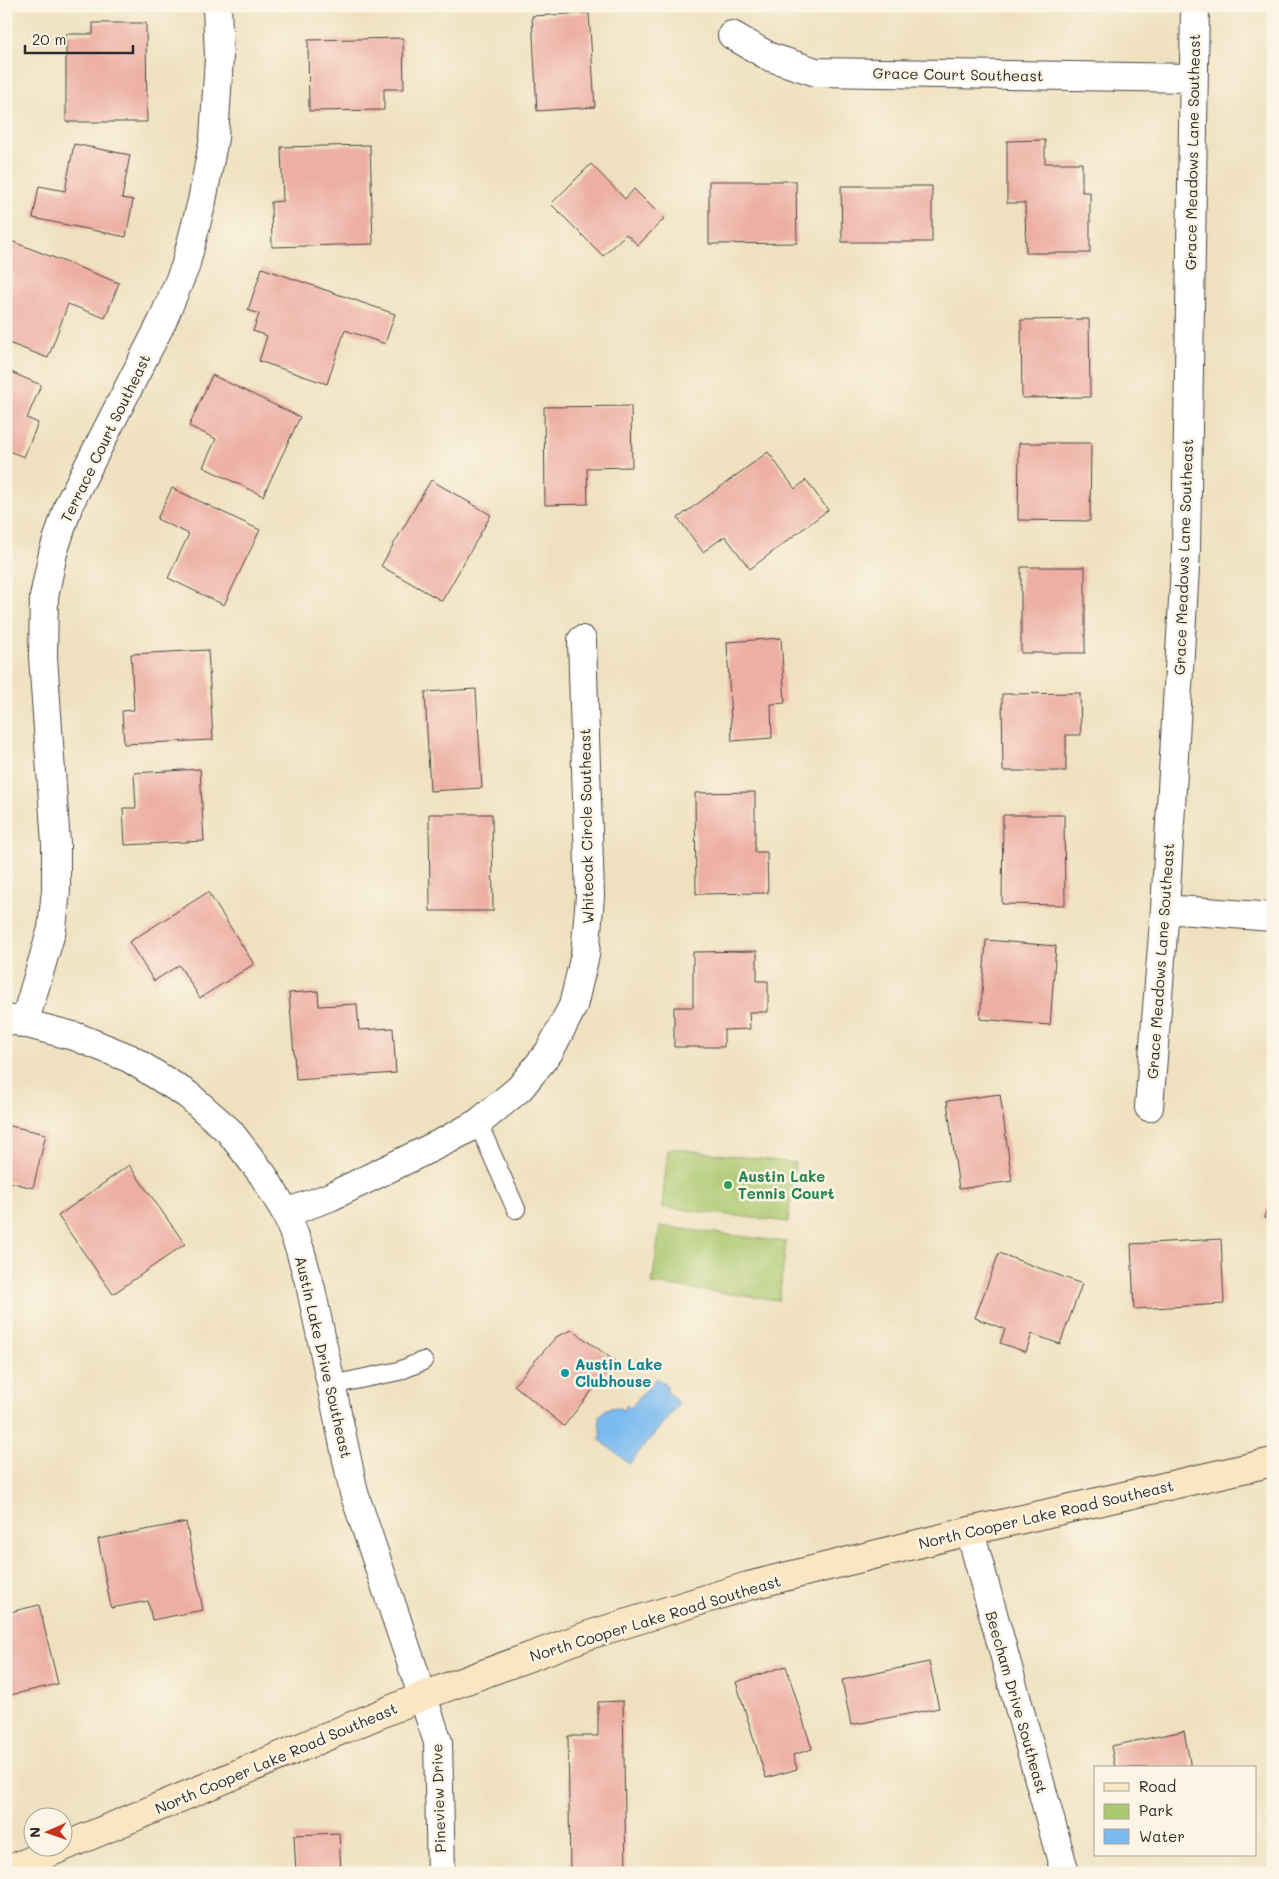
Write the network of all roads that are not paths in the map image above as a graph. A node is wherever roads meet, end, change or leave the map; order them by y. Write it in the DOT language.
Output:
graph roads {
  1 [pos="218,6"];
  2 [pos="1195,6"];
  3 [pos="732,35"];
  4 [pos="1193,78"];
  5 [pos="582,640"];
  6 [pos="1165,909"];
  7 [pos="1273,917"];
  8 [pos="15,1021"];
  9 [pos="1149,1107"];
  10 [pos="478,1123"];
  11 [pos="516,1209"];
  12 [pos="286,1213"];
  13 [pos="423,1361"];
  14 [pos="331,1385"];
  15 [pos="1273,1462"];
  16 [pos="970,1531"];
  17 [pos="423,1696"];
  18 [pos="6,1871"];
  19 [pos="441,1873"];
  20 [pos="1065,1873"];
  1 -- 8 [label="street, Terrace Court Southeast"];
  2 -- 4 [label="street, Grace Meadows Lane Southeast"];
  3 -- 4 [label="street, Grace Court Southeast"];
  4 -- 6 [label="street, Grace Meadows Lane Southeast"];
  5 -- 10 [label="street, Whiteoak Circle Southeast"];
  6 -- 7 [label="street"];
  6 -- 9 [label="street, Grace Meadows Lane Southeast"];
  8 -- 12 [label="street, Austin Lake Drive Southeast"];
  10 -- 11 [label="lane"];
  10 -- 12 [label="street, Whiteoak Circle Southeast"];
  12 -- 14 [label="street, Austin Lake Drive Southeast"];
  13 -- 14 [label="lane"];
  14 -- 17 [label="street, Austin Lake Drive Southeast"];
  15 -- 16 [label="street, North Cooper Lake Road Southeast"];
  16 -- 17 [label="street, North Cooper Lake Road Southeast"];
  16 -- 20 [label="street, Beecham Drive Southeast"];
  17 -- 18 [label="street, North Cooper Lake Road Southeast"];
  17 -- 19 [label="street, Pineview Drive"];
}
